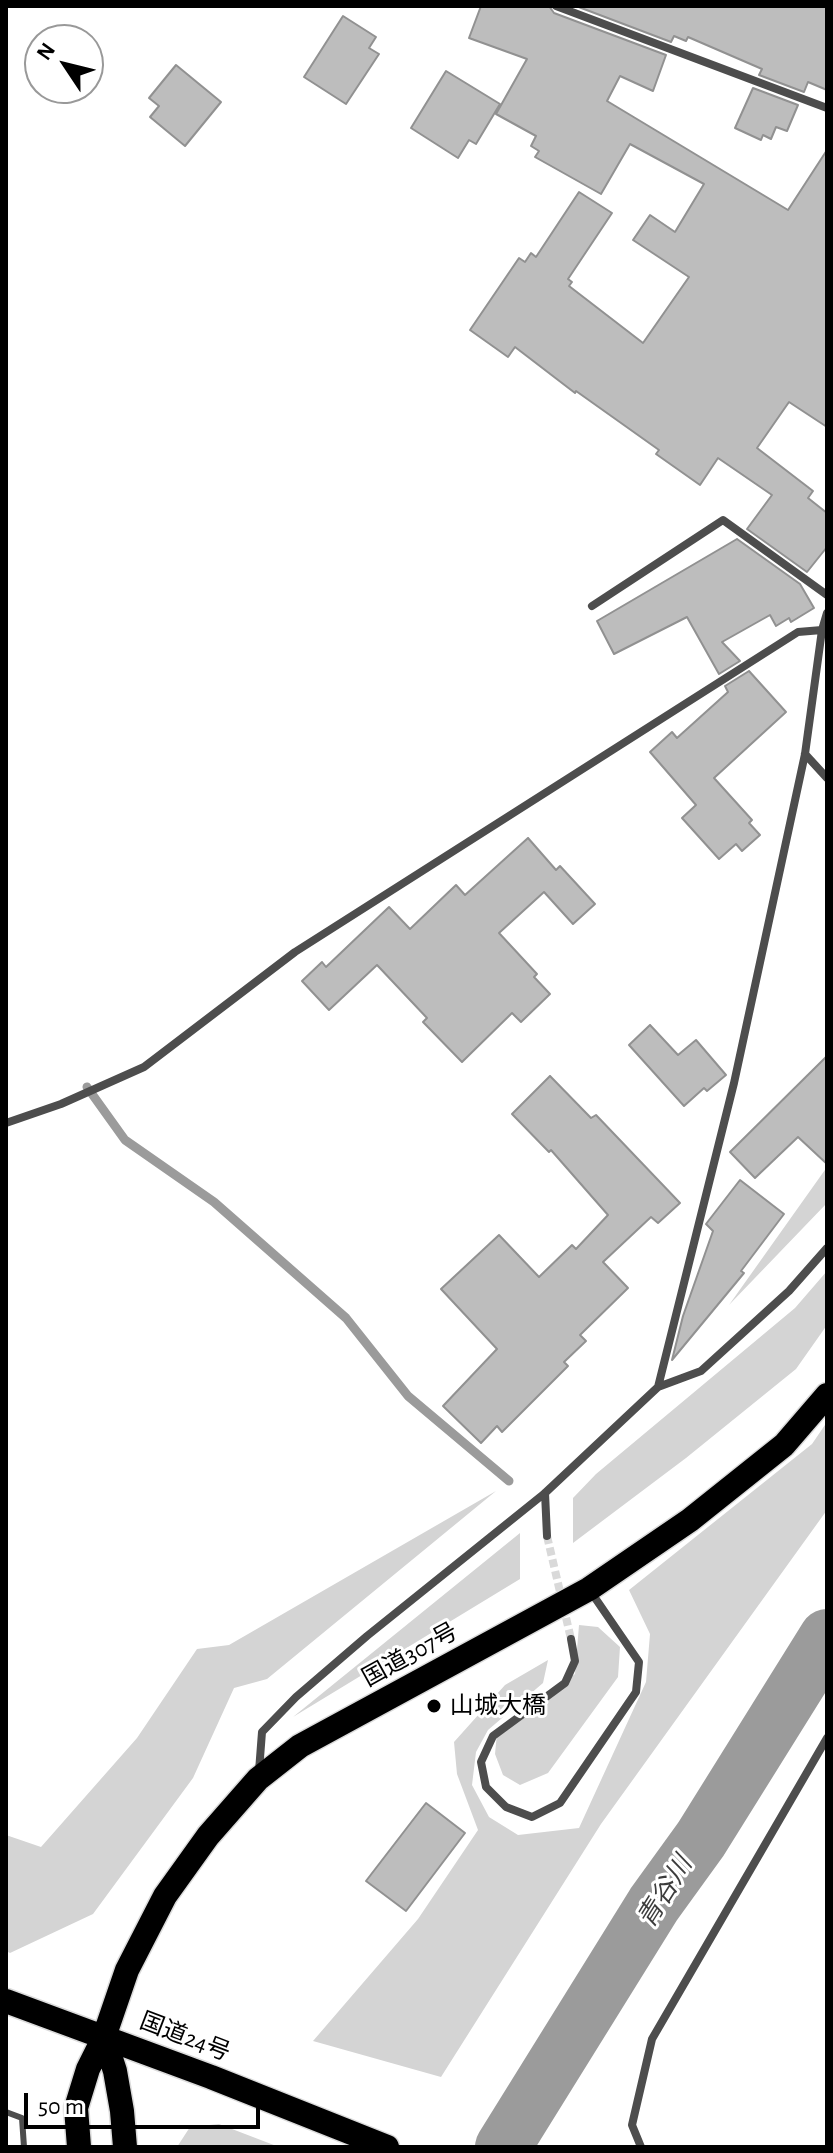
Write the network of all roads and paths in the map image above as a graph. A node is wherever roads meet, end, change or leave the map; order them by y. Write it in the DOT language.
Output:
graph roads {
  1 [pos="556,6"];
  2 [pos="827,108"];
  3 [pos="827,595"];
  4 [pos="592,606"];
  5 [pos="827,613"];
  6 [pos="822,630"];
  7 [pos="805,754"];
  8 [pos="827,778"];
  9 [pos="6,1123"];
  10 [pos="827,1248"];
  11 [pos="658,1387"];
  12 [pos="827,1395"];
  13 [pos="545,1493"];
  14 [pos="547,1536"];
  15 [pos="589,1589"];
  16 [pos="571,1639"];
  17 [pos="827,1738"];
  18 [pos="258,1779"];
  19 [pos="6,2001"];
  20 [pos="104,2037"];
  21 [pos="6,2112"];
  22 [pos="24,2147"];
  23 [pos="79,2147"];
  24 [pos="125,2147"];
  25 [pos="387,2147"];
  26 [pos="641,2147"];
  1 -- 2 [label="street"];
  3 -- 4 [label="street"];
  5 -- 6 [label="street"];
  6 -- 7 [label="street"];
  6 -- 9 [label="street"];
  7 -- 8 [label="street"];
  7 -- 11 [label="street"];
  10 -- 11 [label="street"];
  11 -- 13 [label="street"];
  12 -- 15 [label="highway, 国道307号"];
  13 -- 14 [label="street"];
  13 -- 18 [label="street"];
  15 -- 16 [label="street"];
  15 -- 18 [label="highway, 国道307号"];
  17 -- 26 [label="street"];
  18 -- 20 [label="highway, 国道307号"];
  19 -- 20 [label="highway, 国道24号"];
  20 -- 23 [label="highway, 国道307号"];
  20 -- 24 [label="highway"];
  20 -- 25 [label="highway, 国道24号"];
  21 -- 22 [label="lane"];
}
